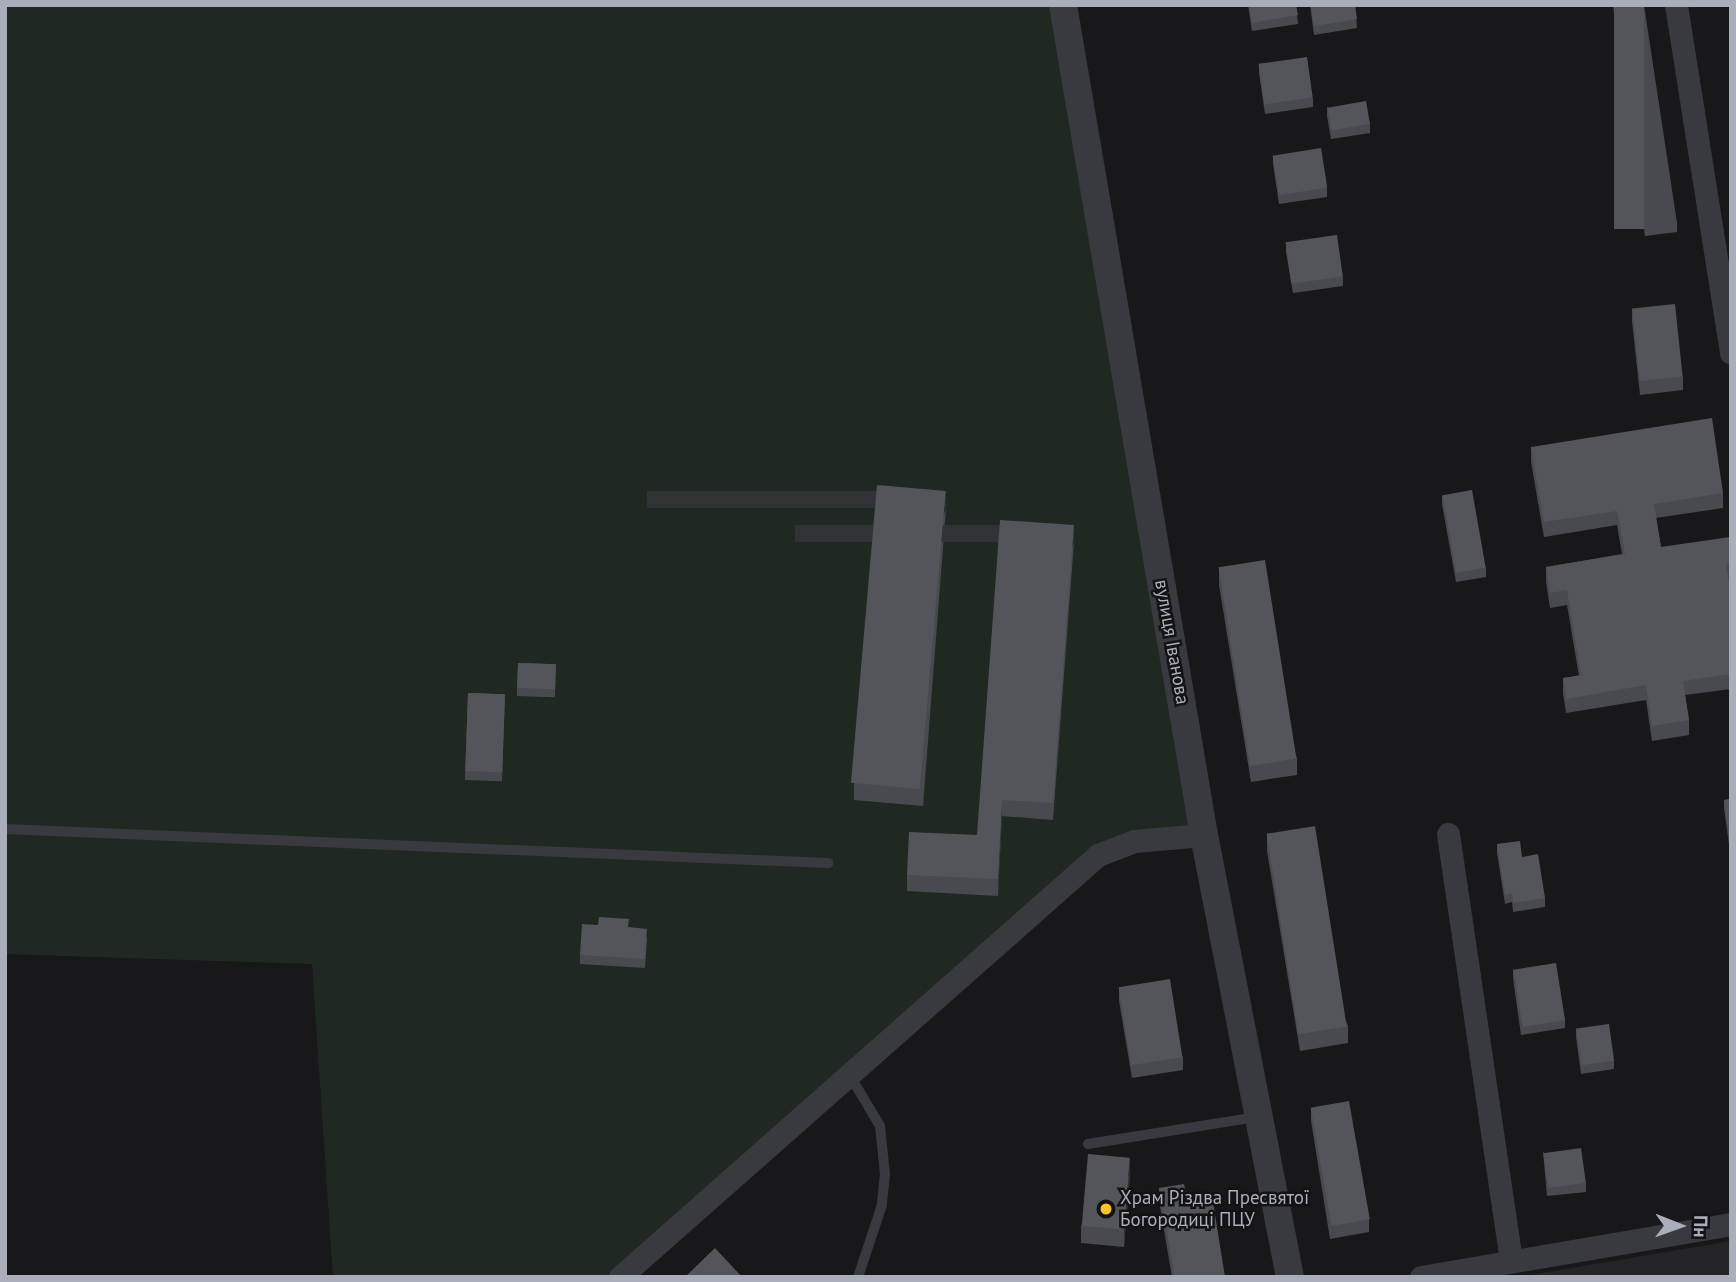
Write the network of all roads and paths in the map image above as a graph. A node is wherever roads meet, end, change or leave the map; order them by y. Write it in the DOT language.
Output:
graph roads {
  1 [pos="1063,5"];
  2 [pos="1676,5"];
  3 [pos="1731,353"];
  4 [pos="5,829"];
  5 [pos="1448,834"];
  6 [pos="1204,835"];
  7 [pos="828,863"];
  8 [pos="849,1074"];
  9 [pos="1259,1116"];
  10 [pos="1088,1144"];
  11 [pos="1731,1224"];
  12 [pos="1511,1261"];
  13 [pos="620,1277"];
  14 [pos="858,1277"];
  15 [pos="1290,1277"];
  16 [pos="1421,1277"];
  1 -- 6 [label="street, вулиця Іванова"];
  2 -- 3 [label="street"];
  4 -- 7 [label="lane"];
  5 -- 12 [label="street"];
  6 -- 8 [label="street"];
  6 -- 9 [label="street, вулиця Іванова"];
  8 -- 13 [label="street"];
  8 -- 14 [label="lane"];
  9 -- 10 [label="lane"];
  9 -- 15 [label="street, вулиця Іванова"];
  11 -- 12 [label="street"];
  12 -- 16 [label="street"];
}
